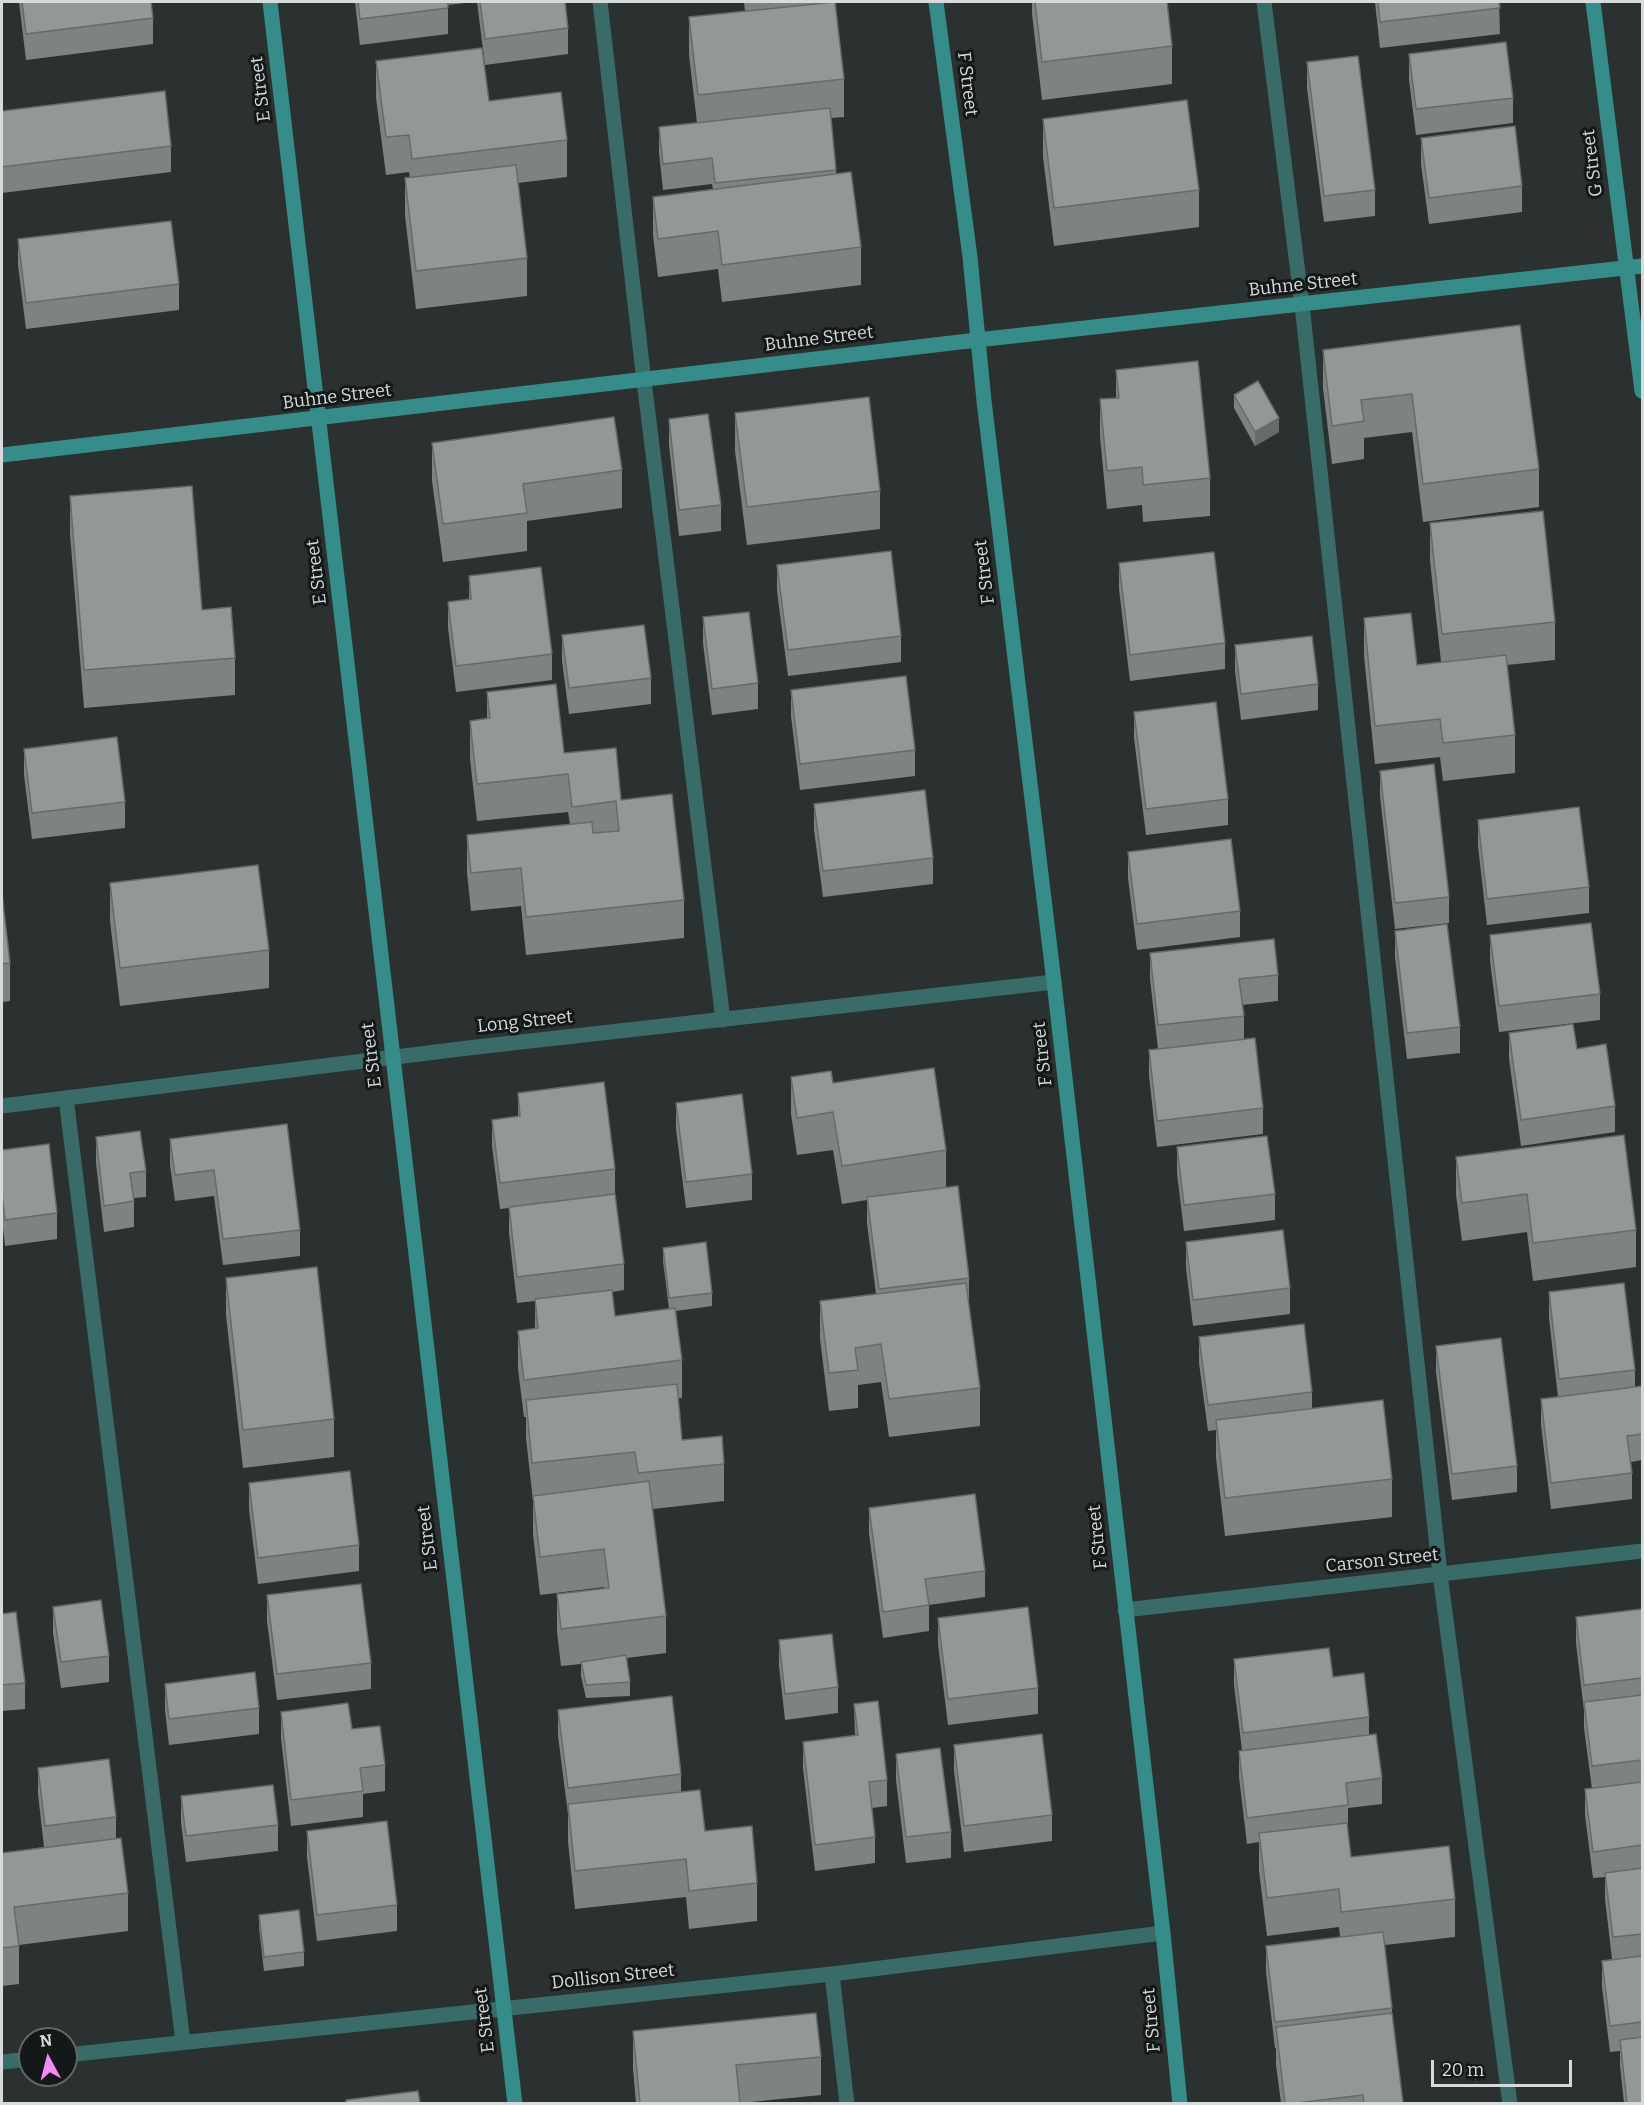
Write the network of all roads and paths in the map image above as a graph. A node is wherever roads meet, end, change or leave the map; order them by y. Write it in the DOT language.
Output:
graph roads {
  1 [pos="270,2"];
  2 [pos="600,2"];
  3 [pos="936,2"];
  4 [pos="1264,2"];
  5 [pos="1593,2"];
  6 [pos="1635,267"];
  7 [pos="1302,304"];
  8 [pos="977,340"];
  9 [pos="644,381"];
  10 [pos="1642,391"];
  11 [pos="319,418"];
  12 [pos="2,455"];
  13 [pos="1054,982"];
  14 [pos="723,1020"];
  15 [pos="392,1058"];
  16 [pos="66,1098"];
  17 [pos="2,1106"];
  18 [pos="1642,1551"];
  19 [pos="1440,1574"];
  20 [pos="1125,1610"];
  21 [pos="1163,1933"];
  22 [pos="832,1974"];
  23 [pos="503,2008"];
  24 [pos="183,2042"];
  25 [pos="78,2054"];
  26 [pos="18,2060"];
  27 [pos="2,2062"];
  28 [pos="515,2103"];
  29 [pos="847,2103"];
  30 [pos="1180,2103"];
  31 [pos="1510,2103"];
  1 -- 11 [label="street, E Street"];
  2 -- 9 [label="street"];
  3 -- 8 [label="street, F Street"];
  4 -- 7 [label="street"];
  5 -- 6 [label="street, G Street"];
  6 -- 7 [label="street, Buhne Street"];
  6 -- 10 [label="street, G Street"];
  7 -- 8 [label="street, Buhne Street"];
  7 -- 19 [label="street"];
  8 -- 9 [label="street, Buhne Street"];
  8 -- 13 [label="street, F Street"];
  9 -- 11 [label="street, Buhne Street"];
  9 -- 14 [label="street"];
  11 -- 12 [label="street, Buhne Street"];
  11 -- 15 [label="street, E Street"];
  13 -- 14 [label="street, Long Street"];
  13 -- 20 [label="street, F Street"];
  14 -- 15 [label="street, Long Street"];
  15 -- 16 [label="street, Long Street"];
  15 -- 23 [label="street, E Street"];
  16 -- 17 [label="street, Long Street"];
  16 -- 24 [label="street"];
  18 -- 19 [label="street, Carson Street"];
  19 -- 20 [label="street, Carson Street"];
  19 -- 31 [label="street"];
  20 -- 21 [label="street, F Street"];
  21 -- 22 [label="street, Dollison Street"];
  21 -- 30 [label="street, F Street"];
  22 -- 23 [label="street, Dollison Street"];
  22 -- 29 [label="street"];
  23 -- 24 [label="street, Dollison Street"];
  23 -- 28 [label="street, E Street"];
  24 -- 25 [label="street, Dollison Street"];
  26 -- 27 [label="street"];
}
